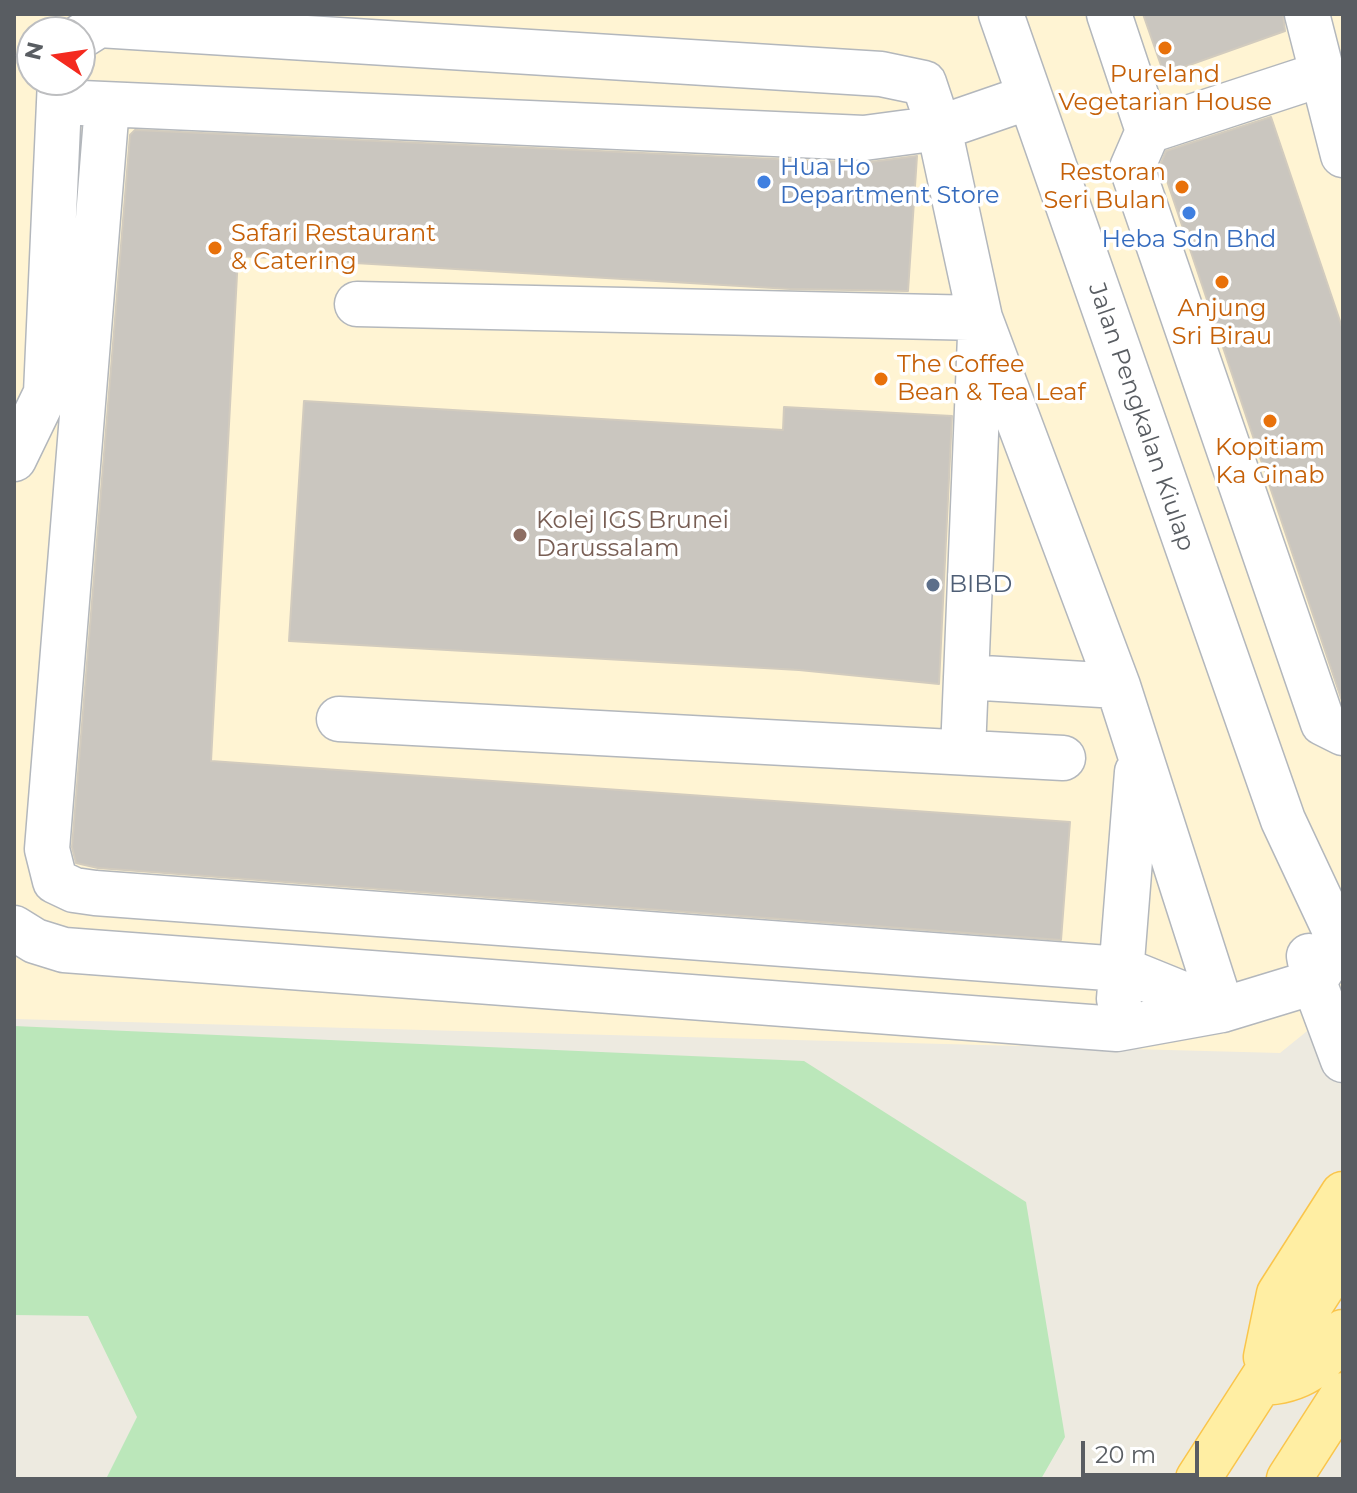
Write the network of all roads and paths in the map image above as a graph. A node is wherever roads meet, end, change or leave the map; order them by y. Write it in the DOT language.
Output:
graph roads {
  1 [pos="1001,14"];
  2 [pos="1109,14"];
  3 [pos="1307,14"];
  4 [pos="96,27"];
  5 [pos="1322,74"];
  6 [pos="60,96"];
  7 [pos="76,96"];
  8 [pos="1029,97"];
  9 [pos="107,106"];
  10 [pos="939,128"];
  11 [pos="1148,131"];
  12 [pos="1343,155"];
  13 [pos="357,304"];
  14 [pos="980,318"];
  15 [pos="14,459"];
  16 [pos="966,677"];
  17 [pos="1118,686"];
  18 [pos="339,719"];
  19 [pos="1343,733"];
  20 [pos="963,751"];
  21 [pos="1139,754"];
  22 [pos="1063,758"];
  23 [pos="1283,820"];
  24 [pos="14,928"];
  25 [pos="1342,944"];
  26 [pos="1121,969"];
  27 [pos="1314,982"];
  28 [pos="1222,1010"];
  29 [pos="1117,1029"];
  30 [pos="1343,1060"];
  31 [pos="1343,1194"];
  32 [pos="1343,1254"];
  33 [pos="1343,1332"];
  34 [pos="1260,1383"];
  35 [pos="1343,1395"];
  36 [pos="1298,1468"];
  37 [pos="1198,1479"];
  1 -- 8 [label="street, Jalan Pengkalan Kiulap"];
  2 -- 11 [label="street"];
  3 -- 5 [label="street"];
  4 -- 10 [label="street"];
  5 -- 11 [label="street"];
  5 -- 12 [label="street"];
  6 -- 15 [label="street"];
  7 -- 9 [label="street"];
  8 -- 10 [label="street"];
  8 -- 23 [label="street, Jalan Pengkalan Kiulap"];
  9 -- 10 [label="street"];
  9 -- 26 [label="street"];
  10 -- 14 [label="street"];
  11 -- 19 [label="street"];
  13 -- 14 [label="street"];
  14 -- 16 [label="street"];
  14 -- 17 [label="street"];
  16 -- 17 [label="street"];
  16 -- 20 [label="street"];
  17 -- 21 [label="street"];
  18 -- 20 [label="street"];
  20 -- 22 [label="street"];
  21 -- 26 [label="street"];
  21 -- 28 [label="street"];
  23 -- 25 [label="street"];
  23 -- 27 [label="street"];
  24 -- 29 [label="street"];
  25 -- 27 [label="street"];
  26 -- 28 [label="street"];
  26 -- 29 [label="street"];
  27 -- 28 [label="street"];
  27 -- 30 [label="street"];
  28 -- 29 [label="street"];
  31 -- 34 [label="main road"];
  32 -- 34 [label="main road"];
  33 -- 34 [label="main road"];
  34 -- 37 [label="main road"];
  35 -- 36 [label="main road"];
}
